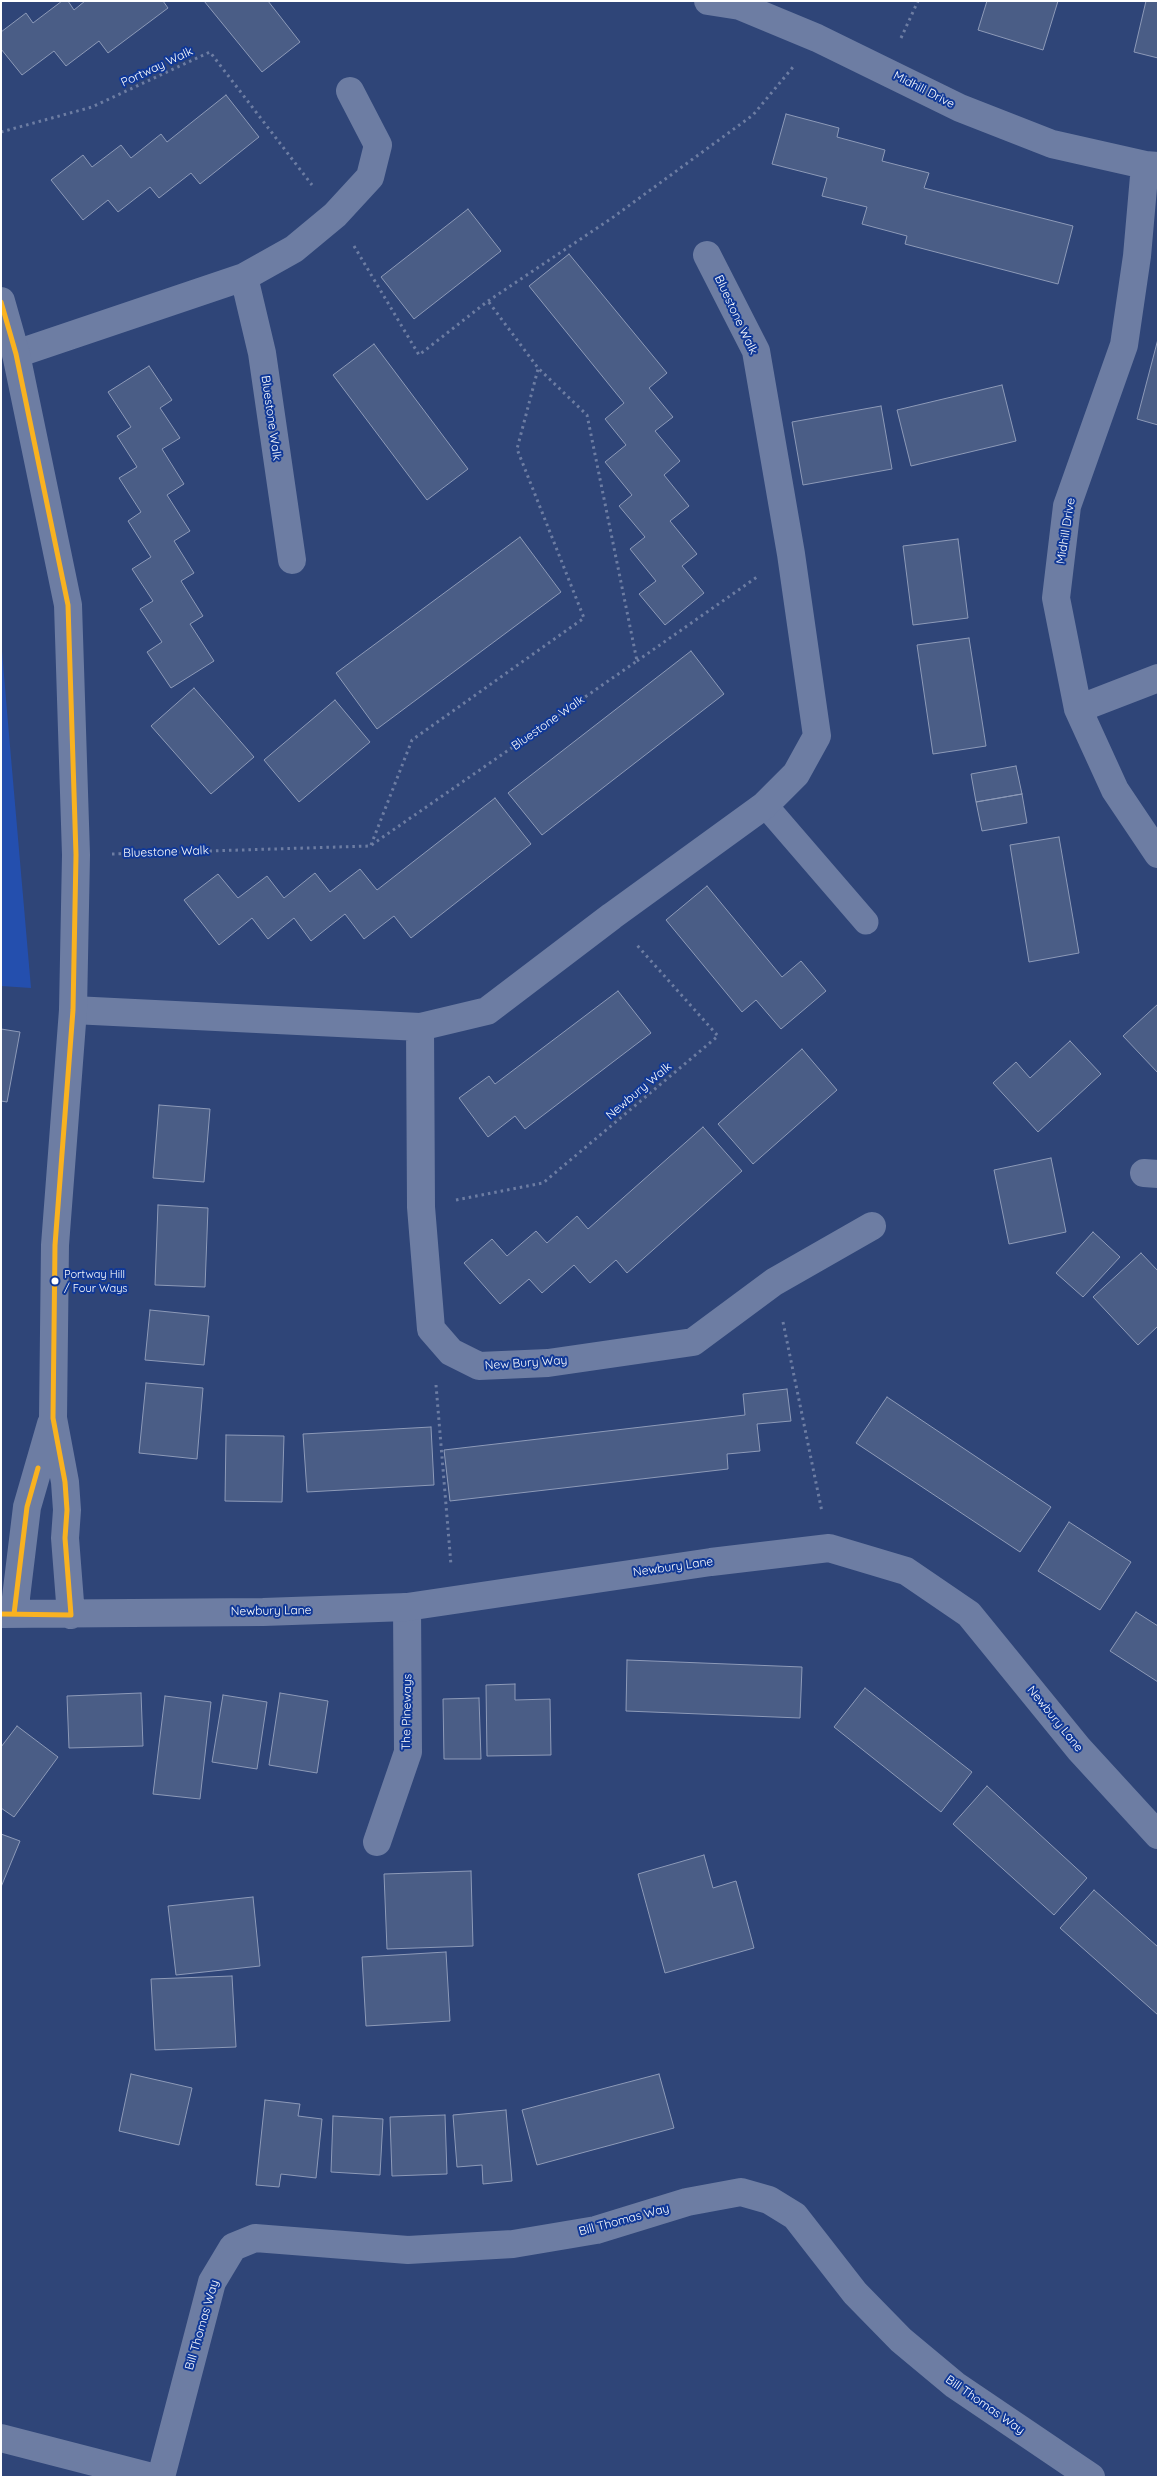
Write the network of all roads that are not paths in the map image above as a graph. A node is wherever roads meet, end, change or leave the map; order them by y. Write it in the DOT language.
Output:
graph roads {
  1 [pos="708,1"];
  2 [pos="350,91"];
  3 [pos="1152,165"];
  4 [pos="707,255"];
  5 [pos="244,278"];
  6 [pos="1,301"];
  7 [pos="16,354"];
  8 [pos="292,560"];
  9 [pos="1158,678"];
  10 [pos="1078,710"];
  11 [pos="765,805"];
  12 [pos="1158,854"];
  13 [pos="866,922"];
  14 [pos="73,1010"];
  15 [pos="420,1027"];
  16 [pos="872,1226"];
  17 [pos="53,1418"];
  18 [pos="407,1607"];
  19 [pos="7,1614"];
  20 [pos="71,1615"];
  21 [pos="1158,1835"];
  22 [pos="377,1842"];
  23 [pos="1,2438"];
  24 [pos="152,2477"];
  25 [pos="161,2477"];
  26 [pos="1091,2477"];
  1 -- 3 [label="street, Midhill Drive"];
  2 -- 5 [label="street"];
  3 -- 10 [label="street, Midhill Drive"];
  4 -- 11 [label="street, Bluestone Walk"];
  5 -- 7 [label="street"];
  5 -- 8 [label="street, Bluestone Walk"];
  6 -- 7 [label="street"];
  7 -- 14 [label="street"];
  9 -- 10 [label="street"];
  10 -- 12 [label="street, Midhill Drive"];
  11 -- 13 [label="lane"];
  11 -- 15 [label="street, Bluestone Walk"];
  14 -- 15 [label="street, Bluestone Walk"];
  14 -- 17 [label="street"];
  15 -- 16 [label="street, New Bury Way"];
  17 -- 19 [label="street"];
  17 -- 20 [label="street"];
  18 -- 20 [label="street, Newbury Lane"];
  18 -- 21 [label="street, Newbury Lane"];
  18 -- 22 [label="street, The Pineways"];
  19 -- 20 [label="street, Newbury Lane"];
  23 -- 24 [label="street"];
  25 -- 26 [label="street, Bill Thomas Way"];
}
